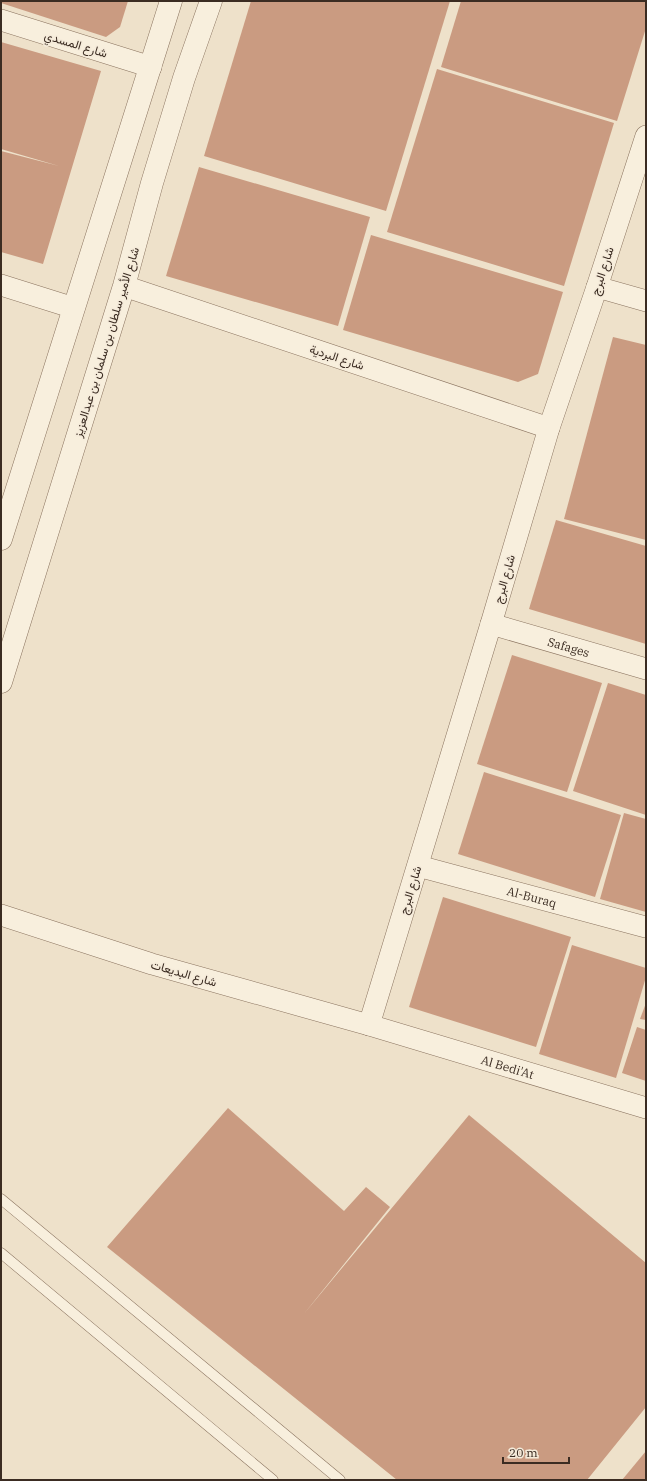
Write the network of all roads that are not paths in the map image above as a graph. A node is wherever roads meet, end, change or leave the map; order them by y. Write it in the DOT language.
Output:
graph roads {
  1 [pos="171,1"];
  2 [pos="211,1"];
  3 [pos="1,20"];
  4 [pos="152,67"];
  5 [pos="646,136"];
  6 [pos="1,285"];
  7 [pos="124,286"];
  8 [pos="597,287"];
  9 [pos="646,301"];
  10 [pos="74,308"];
  11 [pos="549,428"];
  12 [pos="1,539"];
  13 [pos="491,624"];
  14 [pos="646,669"];
  15 [pos="1,682"];
  16 [pos="418,866"];
  17 [pos="1,915"];
  18 [pos="646,927"];
  19 [pos="369,1025"];
  20 [pos="646,1108"];
  21 [pos="1,1199"];
  22 [pos="1,1253"];
  23 [pos="273,1480"];
  24 [pos="340,1480"];
  1 -- 4 [label="street"];
  2 -- 7 [label="street, شارع الأمير سلطان بن سلمان بن عبدالعزيز"];
  3 -- 4 [label="street, شارع المسدي"];
  4 -- 10 [label="street"];
  5 -- 8 [label="street, شارع البرج"];
  6 -- 10 [label="street"];
  7 -- 11 [label="street, شارع البردية"];
  7 -- 15 [label="street, شارع الأمير سلطان بن سلمان بن عبدالعزيز"];
  8 -- 9 [label="street"];
  8 -- 11 [label="street, شارع البرج"];
  10 -- 12 [label="street"];
  11 -- 13 [label="street, شارع البرج"];
  13 -- 14 [label="street, Safages"];
  13 -- 16 [label="street, شارع البرج"];
  16 -- 18 [label="street, Al-Buraq"];
  16 -- 19 [label="street, شارع البرج"];
  17 -- 19 [label="street, شارع البديعات"];
  19 -- 20 [label="street, Al Bedi'At"];
  21 -- 24 [label="lane"];
  22 -- 23 [label="lane"];
}
